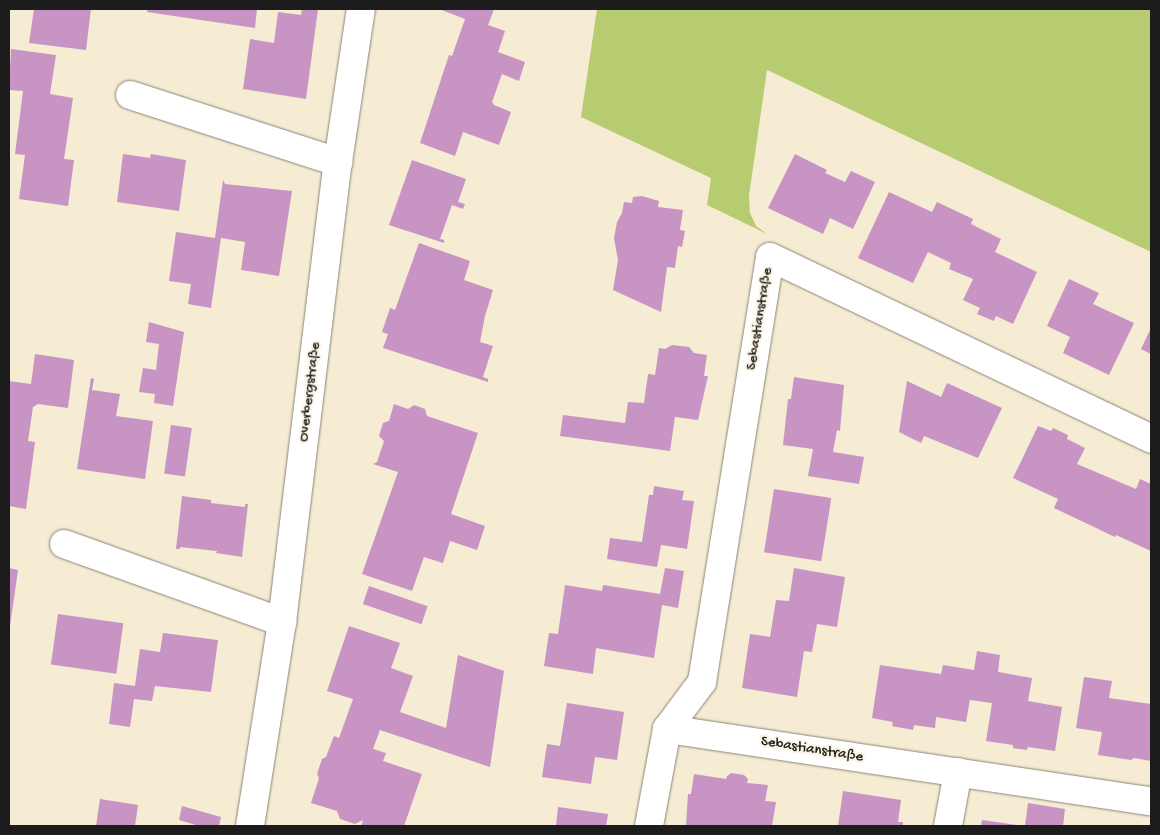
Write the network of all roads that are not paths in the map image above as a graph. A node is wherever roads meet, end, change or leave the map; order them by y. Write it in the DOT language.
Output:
graph roads {
  1 [pos="361,9"];
  2 [pos="130,95"];
  3 [pos="338,162"];
  4 [pos="1151,440"];
  5 [pos="64,544"];
  6 [pos="282,622"];
  7 [pos="667,729"];
  8 [pos="958,772"];
  9 [pos="1151,801"];
  10 [pos="250,826"];
  11 [pos="649,826"];
  12 [pos="948,826"];
  1 -- 3 [label="street, Overbergstraße"];
  2 -- 3 [label="street"];
  3 -- 6 [label="street, Overbergstraße"];
  4 -- 7 [label="street, Sebastianstraße"];
  5 -- 6 [label="street"];
  6 -- 10 [label="street, Overbergstraße"];
  7 -- 8 [label="street, Sebastianstraße"];
  7 -- 11 [label="street, Sebastianstraße"];
  8 -- 9 [label="street, Sebastianstraße"];
  8 -- 12 [label="street"];
}
